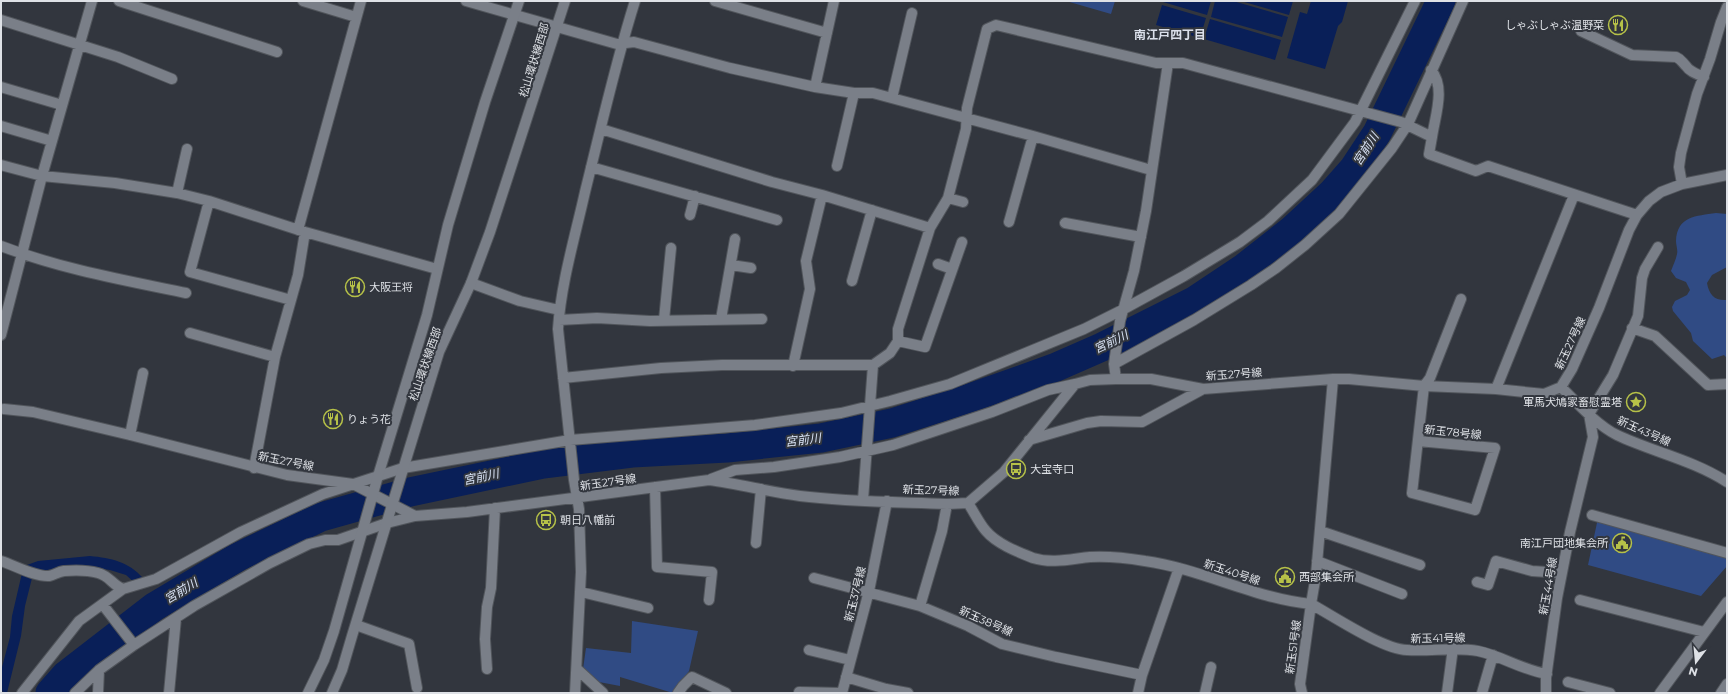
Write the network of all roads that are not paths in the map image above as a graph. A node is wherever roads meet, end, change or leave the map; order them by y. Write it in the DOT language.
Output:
graph roads {
  1 [pos="92,1"];
  2 [pos="119,1"];
  3 [pos="303,1"];
  4 [pos="360,1"];
  5 [pos="466,1"];
  6 [pos="520,1"];
  7 [pos="565,1"];
  8 [pos="636,1"];
  9 [pos="715,1"];
  10 [pos="834,1"];
  11 [pos="1415,1"];
  12 [pos="1463,1"];
  13 [pos="1727,7"];
  14 [pos="912,12"];
  15 [pos="515,15"];
  16 [pos="356,17"];
  17 [pos="1,20"];
  18 [pos="556,27"];
  19 [pos="1581,31"];
  20 [pos="827,33"];
  21 [pos="622,43"];
  22 [pos="79,45"];
  23 [pos="277,52"];
  24 [pos="1168,63"];
  25 [pos="1431,70"];
  26 [pos="1704,77"];
  27 [pos="172,79"];
  28 [pos="815,86"];
  29 [pos="1,87"];
  30 [pos="854,93"];
  31 [pos="892,98"];
  32 [pos="62,105"];
  33 [pos="1361,111"];
  34 [pos="967,119"];
  35 [pos="1404,123"];
  36 [pos="1,126"];
  37 [pos="601,129"];
  38 [pos="1033,136"];
  39 [pos="1432,137"];
  40 [pos="52,141"];
  41 [pos="186,149"];
  42 [pos="1,165"];
  43 [pos="837,166"];
  44 [pos="592,167"];
  45 [pos="1151,170"];
  46 [pos="1727,175"];
  47 [pos="42,176"];
  48 [pos="1682,184"];
  49 [pos="177,193"];
  50 [pos="822,194"];
  51 [pos="1574,195"];
  52 [pos="695,196"];
  53 [pos="948,198"];
  54 [pos="209,201"];
  55 [pos="963,202"];
  56 [pos="872,210"];
  57 [pos="1637,215"];
  58 [pos="690,216"];
  59 [pos="777,220"];
  60 [pos="1009,222"];
  61 [pos="1065,223"];
  62 [pos="930,228"];
  63 [pos="302,231"];
  64 [pos="1141,237"];
  65 [pos="735,239"];
  66 [pos="962,242"];
  67 [pos="1,246"];
  68 [pos="1658,247"];
  69 [pos="671,248"];
  70 [pos="21,254"];
  71 [pos="938,264"];
  72 [pos="731,265"];
  73 [pos="751,268"];
  74 [pos="437,269"];
  75 [pos="952,269"];
  76 [pos="852,281"];
  77 [pos="471,283"];
  78 [pos="186,293"];
  79 [pos="1461,299"];
  80 [pos="291,300"];
  81 [pos="1122,310"];
  82 [pos="559,315"];
  83 [pos="721,319"];
  84 [pos="762,319"];
  85 [pos="664,320"];
  86 [pos="1632,328"];
  87 [pos="190,333"];
  88 [pos="1,335"];
  89 [pos="898,341"];
  90 [pos="275,357"];
  91 [pos="1114,364"];
  92 [pos="873,365"];
  93 [pos="793,366"];
  94 [pos="143,373"];
  95 [pos="563,378"];
  96 [pos="1116,378"];
  97 [pos="1333,379"];
  98 [pos="1075,384"];
  99 [pos="1727,384"];
  100 [pos="1424,386"];
  101 [pos="1561,387"];
  102 [pos="1203,389"];
  103 [pos="1496,389"];
  104 [pos="2,408"];
  105 [pos="871,408"];
  106 [pos="1589,414"];
  107 [pos="130,435"];
  108 [pos="1029,440"];
  109 [pos="1418,440"];
  110 [pos="571,444"];
  111 [pos="868,448"];
  112 [pos="254,468"];
  113 [pos="403,468"];
  114 [pos="378,476"];
  115 [pos="710,480"];
  116 [pos="1727,482"];
  117 [pos="353,484"];
  118 [pos="655,487"];
  119 [pos="761,489"];
  120 [pos="374,490"];
  121 [pos="578,498"];
  122 [pos="863,500"];
  123 [pos="888,501"];
  124 [pos="968,503"];
  125 [pos="947,504"];
  126 [pos="392,505"];
  127 [pos="495,508"];
  128 [pos="1592,515"];
  129 [pos="415,516"];
  130 [pos="388,519"];
  131 [pos="364,528"];
  132 [pos="1320,531"];
  133 [pos="756,543"];
  134 [pos="1727,553"];
  135 [pos="1,561"];
  136 [pos="1317,561"];
  137 [pos="1420,565"];
  138 [pos="1179,568"];
  139 [pos="1562,573"];
  140 [pos="814,578"];
  141 [pos="1477,582"];
  142 [pos="123,589"];
  143 [pos="869,591"];
  144 [pos="581,592"];
  145 [pos="1402,594"];
  146 [pos="709,600"];
  147 [pos="1580,600"];
  148 [pos="1727,602"];
  149 [pos="1311,604"];
  150 [pos="103,605"];
  151 [pos="920,606"];
  152 [pos="648,608"];
  153 [pos="176,618"];
  154 [pos="356,625"];
  155 [pos="1704,632"];
  156 [pos="133,643"];
  157 [pos="1453,648"];
  158 [pos="809,650"];
  159 [pos="1493,655"];
  160 [pos="850,660"];
  161 [pos="1210,667"];
  162 [pos="487,669"];
  163 [pos="100,670"];
  164 [pos="578,670"];
  165 [pos="1547,674"];
  166 [pos="1142,675"];
  167 [pos="846,677"];
  168 [pos="1568,682"];
  169 [pos="1727,684"];
  170 [pos="417,688"];
  171 [pos="1142,691"];
  172 [pos="22,693"];
  173 [pos="75,693"];
  174 [pos="98,693"];
  175 [pos="169,693"];
  176 [pos="308,693"];
  177 [pos="332,693"];
  178 [pos="575,693"];
  179 [pos="603,693"];
  180 [pos="678,693"];
  181 [pos="726,693"];
  182 [pos="799,693"];
  183 [pos="842,693"];
  184 [pos="908,693"];
  185 [pos="1204,693"];
  186 [pos="1302,693"];
  187 [pos="1447,693"];
  188 [pos="1482,693"];
  189 [pos="1546,693"];
  190 [pos="1610,693"];
  191 [pos="1660,693"];
  192 [pos="1721,693"];
  1 -- 22 [label="street"];
  2 -- 23 [label="street"];
  3 -- 16 [label="street"];
  4 -- 16 [label="street"];
  5 -- 15 [label="street"];
  6 -- 15 [label="street, 松山環状線西部"];
  7 -- 18 [label="street, 松山環状線西部"];
  8 -- 21 [label="street"];
  9 -- 20 [label="street"];
  10 -- 20 [label="street"];
  11 -- 33 [label="street"];
  12 -- 25 [label="street"];
  13 -- 26 [label="street"];
  14 -- 31 [label="street"];
  15 -- 18 [label="street"];
  15 -- 74 [label="street, 松山環状線西部"];
  16 -- 63 [label="street"];
  17 -- 22 [label="street"];
  18 -- 21 [label="street"];
  18 -- 77 [label="street, 松山環状線西部"];
  19 -- 26 [label="street"];
  20 -- 28 [label="street"];
  21 -- 28 [label="street"];
  21 -- 37 [label="street"];
  22 -- 27 [label="street"];
  22 -- 32 [label="street"];
  24 -- 33 [label="street"];
  24 -- 34 [label="street"];
  24 -- 45 [label="street"];
  25 -- 35 [label="street"];
  25 -- 39 [label="street"];
  26 -- 48 [label="street"];
  28 -- 30 [label="street"];
  29 -- 32 [label="street"];
  30 -- 31 [label="street"];
  30 -- 43 [label="street"];
  31 -- 34 [label="street"];
  32 -- 40 [label="street"];
  33 -- 35 [label="street"];
  33 -- 81 [label="street"];
  34 -- 38 [label="street"];
  34 -- 53 [label="street"];
  35 -- 39 [label="street"];
  35 -- 91 [label="street"];
  36 -- 40 [label="street"];
  37 -- 44 [label="street"];
  37 -- 50 [label="street"];
  38 -- 45 [label="street"];
  38 -- 60 [label="street"];
  39 -- 51 [label="street"];
  40 -- 47 [label="street"];
  41 -- 49 [label="street"];
  42 -- 47 [label="street"];
  44 -- 52 [label="street"];
  44 -- 82 [label="street"];
  45 -- 64 [label="street"];
  46 -- 48 [label="street, 新玉27号線"];
  47 -- 49 [label="street"];
  47 -- 70 [label="street"];
  48 -- 57 [label="street, 新玉27号線"];
  49 -- 54 [label="street"];
  50 -- 56 [label="street"];
  50 -- 93 [label="street"];
  51 -- 57 [label="street"];
  51 -- 103 [label="street"];
  52 -- 58 [label="street"];
  52 -- 59 [label="street"];
  53 -- 55 [label="street"];
  53 -- 62 [label="street"];
  54 -- 63 [label="street"];
  54 -- 80 [label="street"];
  56 -- 62 [label="street"];
  56 -- 76 [label="street"];
  57 -- 101 [label="street, 新玉27号線"];
  61 -- 64 [label="street"];
  62 -- 89 [label="street"];
  63 -- 74 [label="street"];
  63 -- 80 [label="street"];
  64 -- 81 [label="street"];
  65 -- 72 [label="street"];
  66 -- 75 [label="street"];
  67 -- 70 [label="street"];
  68 -- 86 [label="street"];
  69 -- 85 [label="street"];
  70 -- 78 [label="street"];
  70 -- 88 [label="street"];
  71 -- 75 [label="street"];
  72 -- 73 [label="street"];
  72 -- 83 [label="street"];
  74 -- 114 [label="street, 松山環状線西部"];
  75 -- 89 [label="street"];
  77 -- 82 [label="street"];
  77 -- 113 [label="street, 松山環状線西部"];
  79 -- 100 [label="street"];
  80 -- 90 [label="street"];
  81 -- 91 [label="street"];
  81 -- 105 [label="street"];
  82 -- 85 [label="street"];
  82 -- 95 [label="street"];
  83 -- 84 [label="street"];
  83 -- 85 [label="street"];
  86 -- 99 [label="street"];
  86 -- 106 [label="street"];
  87 -- 90 [label="street"];
  89 -- 92 [label="street"];
  90 -- 112 [label="street"];
  91 -- 96 [label="street"];
  92 -- 93 [label="street"];
  92 -- 105 [label="street"];
  93 -- 95 [label="street"];
  94 -- 107 [label="street"];
  95 -- 110 [label="street"];
  96 -- 98 [label="street, 新玉27号線"];
  96 -- 102 [label="street, 新玉27号線"];
  97 -- 100 [label="street, 新玉27号線"];
  97 -- 102 [label="street, 新玉27号線"];
  97 -- 132 [label="street"];
  98 -- 108 [label="street, 新玉27号線"];
  98 -- 111 [label="street"];
  100 -- 103 [label="street, 新玉27号線"];
  100 -- 109 [label="street, 新玉78号線"];
  101 -- 103 [label="street, 新玉27号線"];
  101 -- 106 [label="street, 新玉43号線"];
  102 -- 108 [label="street"];
  104 -- 107 [label="street, 新玉27号線"];
  105 -- 110 [label="street"];
  105 -- 111 [label="street"];
  106 -- 116 [label="street, 新玉43号線"];
  106 -- 139 [label="street, 新玉44号線"];
  107 -- 112 [label="street, 新玉27号線"];
  108 -- 124 [label="street, 新玉27号線"];
  109 -- 109 [label="street, 新玉78号線"];
  110 -- 113 [label="street"];
  110 -- 121 [label="street"];
  111 -- 115 [label="street"];
  111 -- 122 [label="street"];
  112 -- 117 [label="street, 新玉27号線"];
  113 -- 114 [label="street"];
  113 -- 126 [label="street, 松山環状線西部"];
  114 -- 117 [label="street"];
  114 -- 120 [label="street, 松山環状線西部"];
  115 -- 118 [label="street, 新玉27号線"];
  115 -- 119 [label="street, 新玉27号線"];
  117 -- 120 [label="street, 新玉27号線"];
  117 -- 142 [label="street"];
  118 -- 121 [label="street, 新玉27号線"];
  118 -- 146 [label="street"];
  119 -- 122 [label="street, 新玉27号線"];
  119 -- 133 [label="street"];
  120 -- 126 [label="street, 新玉27号線"];
  120 -- 131 [label="street, 松山環状線西部"];
  121 -- 127 [label="street, 新玉27号線"];
  121 -- 144 [label="street"];
  122 -- 123 [label="street, 新玉27号線"];
  123 -- 125 [label="street, 新玉27号線"];
  123 -- 143 [label="street, 新玉37号線"];
  124 -- 125 [label="street, 新玉27号線"];
  124 -- 138 [label="street, 新玉40号線"];
  125 -- 151 [label="street"];
  126 -- 129 [label="street, 新玉27号線"];
  126 -- 130 [label="street, 松山環状線西部"];
  127 -- 129 [label="street, 新玉27号線"];
  127 -- 162 [label="street"];
  128 -- 134 [label="street"];
  129 -- 130 [label="street"];
  130 -- 131 [label="street"];
  130 -- 154 [label="street, 松山環状線西部"];
  131 -- 153 [label="street"];
  131 -- 176 [label="street, 松山環状線西部"];
  132 -- 136 [label="street"];
  132 -- 137 [label="street"];
  135 -- 142 [label="street"];
  136 -- 145 [label="street"];
  136 -- 149 [label="street"];
  138 -- 149 [label="street, 新玉40号線"];
  138 -- 166 [label="street"];
  139 -- 141 [label="street"];
  139 -- 165 [label="street, 新玉44号線"];
  140 -- 143 [label="street, 新玉38号線"];
  142 -- 150 [label="street"];
  143 -- 151 [label="street, 新玉38号線"];
  143 -- 160 [label="street, 新玉37号線"];
  144 -- 152 [label="street"];
  144 -- 164 [label="street"];
  147 -- 155 [label="street"];
  148 -- 155 [label="street"];
  149 -- 157 [label="street, 新玉41号線"];
  149 -- 186 [label="street, 新玉51号線"];
  150 -- 156 [label="street"];
  150 -- 172 [label="street"];
  151 -- 166 [label="street, 新玉38号線"];
  153 -- 156 [label="street"];
  153 -- 175 [label="street"];
  154 -- 170 [label="street"];
  154 -- 177 [label="street, 松山環状線西部"];
  155 -- 191 [label="street"];
  156 -- 163 [label="street"];
  157 -- 159 [label="street, 新玉41号線"];
  157 -- 187 [label="street"];
  158 -- 160 [label="street"];
  159 -- 165 [label="street, 新玉41号線"];
  159 -- 188 [label="street"];
  160 -- 167 [label="street, 新玉37号線"];
  161 -- 185 [label="street"];
  163 -- 173 [label="street"];
  163 -- 174 [label="street"];
  164 -- 178 [label="street"];
  164 -- 179 [label="street"];
  165 -- 189 [label="street, 新玉44号線"];
  166 -- 171 [label="street"];
  167 -- 183 [label="street, 新玉37号線"];
  167 -- 184 [label="street"];
  168 -- 190 [label="street"];
  169 -- 192 [label="street"];
  180 -- 181 [label="street"];
  182 -- 183 [label="street"];
}
